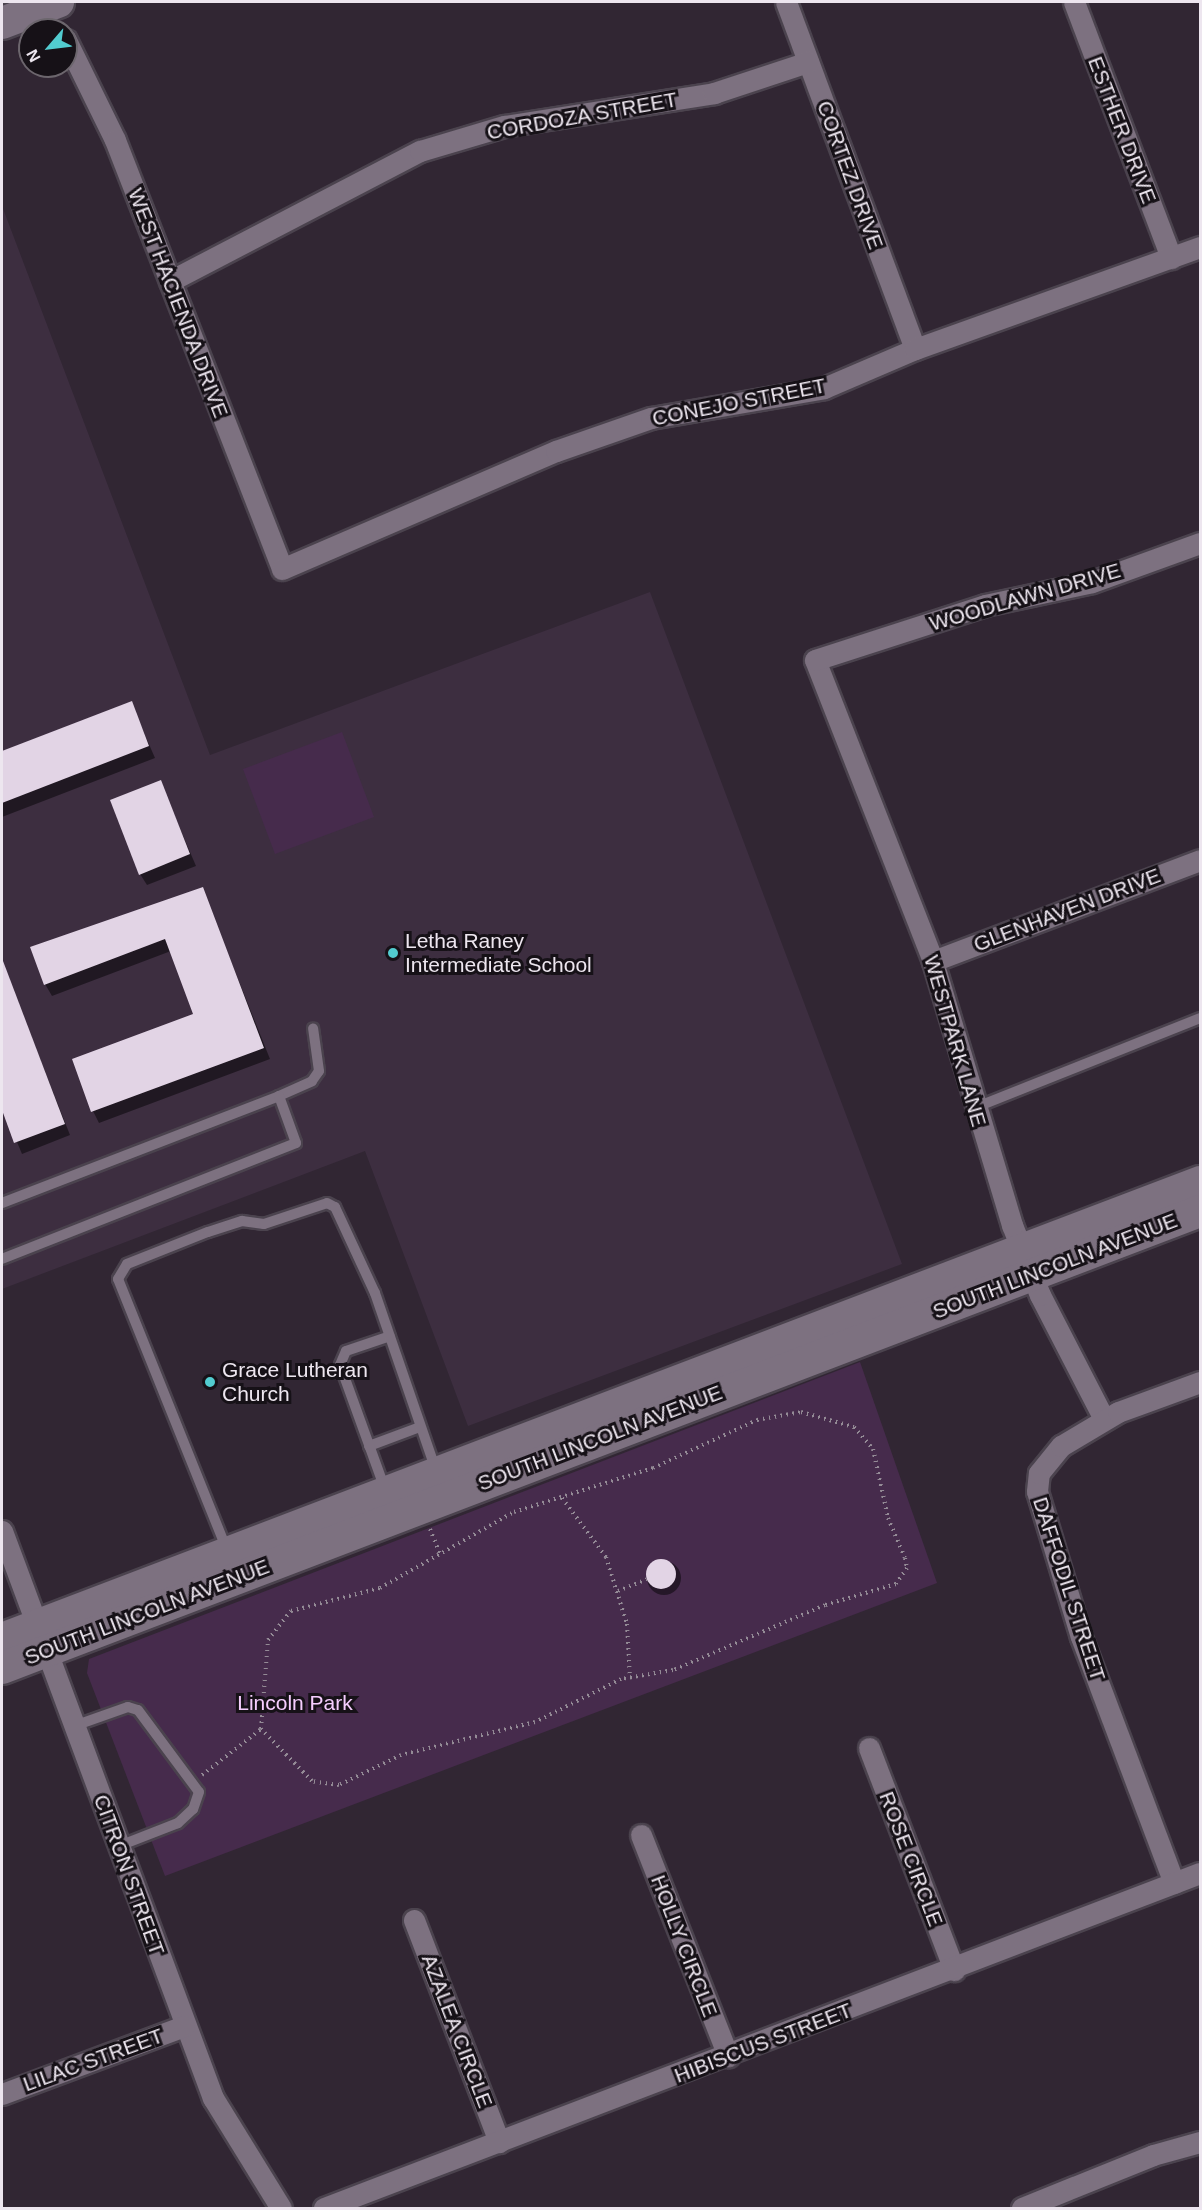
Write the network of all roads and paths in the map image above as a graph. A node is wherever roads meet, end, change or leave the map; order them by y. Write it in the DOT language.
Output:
graph roads {
  1 [pos="786,2"];
  2 [pos="1074,2"];
  3 [pos="56,9"];
  4 [pos="2,23"];
  5 [pos="808,62"];
  6 [pos="78,64"];
  7 [pos="1200,247"];
  8 [pos="1171,258"];
  9 [pos="170,281"];
  10 [pos="915,349"];
  11 [pos="1200,543"];
  12 [pos="282,569"];
  13 [pos="814,660"];
  14 [pos="1200,860"];
  15 [pos="933,961"];
  16 [pos="1200,1018"];
  17 [pos="312,1028"];
  18 [pos="279,1096"];
  19 [pos="974,1108"];
  20 [pos="1200,1182"];
  21 [pos="2,1203"];
  22 [pos="1200,1211"];
  23 [pos="2,1259"];
  24 [pos="1027,1262"];
  25 [pos="390,1336"];
  26 [pos="1200,1382"];
  27 [pos="1104,1419"];
  28 [pos="420,1427"];
  29 [pos="369,1446"];
  30 [pos="436,1470"];
  31 [pos="386,1490"];
  32 [pos="562,1498"];
  33 [pos="434,1521"];
  34 [pos="2,1531"];
  35 [pos="227,1551"];
  36 [pos="441,1556"];
  37 [pos="647,1579"];
  38 [pos="618,1591"];
  39 [pos="42,1638"];
  40 [pos="2,1639"];
  41 [pos="2,1668"];
  42 [pos="630,1677"];
  43 [pos="74,1726"];
  44 [pos="261,1729"];
  45 [pos="869,1748"];
  46 [pos="191,1782"];
  47 [pos="641,1835"];
  48 [pos="119,1846"];
  49 [pos="1200,1873"];
  50 [pos="1174,1883"];
  51 [pos="414,1920"];
  52 [pos="954,1970"];
  53 [pos="184,2026"];
  54 [pos="728,2056"];
  55 [pos="2,2094"];
  56 [pos="499,2142"];
  57 [pos="1199,2146"];
  58 [pos="1036,2206"];
  59 [pos="281,2208"];
  60 [pos="324,2208"];
  1 -- 5 [label="street, CORTEZ DRIVE"];
  2 -- 8 [label="street, ESTHER DRIVE"];
  3 -- 4 [label="main road"];
  5 -- 9 [label="street, CORDOZA STREET"];
  5 -- 10 [label="street, CORTEZ DRIVE"];
  6 -- 9 [label="street, WEST HACIENDA DRIVE"];
  7 -- 8 [label="street, CONEJO STREET"];
  8 -- 10 [label="street, CONEJO STREET"];
  9 -- 12 [label="street, WEST HACIENDA DRIVE"];
  10 -- 12 [label="street, CONEJO STREET"];
  11 -- 13 [label="street, WOODLAWN DRIVE"];
  13 -- 15 [label="street, WESTPARK LANE"];
  14 -- 15 [label="street, GLENHAVEN DRIVE"];
  15 -- 19 [label="street, WESTPARK LANE"];
  16 -- 19 [label="lane"];
  17 -- 18 [label="lane"];
  18 -- 21 [label="lane"];
  18 -- 23 [label="lane"];
  19 -- 24 [label="street, WESTPARK LANE"];
  20 -- 24 [label="main road, SOUTH LINCOLN AVENUE"];
  22 -- 24 [label="main road, SOUTH LINCOLN AVENUE"];
  24 -- 27 [label="street, WESTPARK LANE"];
  24 -- 30 [label="main road, SOUTH LINCOLN AVENUE"];
  24 -- 39 [label="main road, SOUTH LINCOLN AVENUE"];
  25 -- 28 [label="lane"];
  25 -- 29 [label="lane"];
  25 -- 35 [label="lane"];
  26 -- 27 [label="street, DAFFODIL STREET"];
  27 -- 50 [label="street, DAFFODIL STREET"];
  28 -- 29 [label="lane"];
  28 -- 30 [label="lane"];
  29 -- 31 [label="lane"];
  30 -- 31 [label="main road, SOUTH LINCOLN AVENUE"];
  31 -- 35 [label="main road, SOUTH LINCOLN AVENUE"];
  32 -- 36 [label="path"];
  32 -- 38 [label="path"];
  32 -- 42 [label="path"];
  33 -- 36 [label="path"];
  34 -- 39 [label="street, CITRON STREET"];
  35 -- 39 [label="main road, SOUTH LINCOLN AVENUE"];
  36 -- 44 [label="path"];
  37 -- 38 [label="path"];
  38 -- 42 [label="path"];
  39 -- 40 [label="main road, SOUTH LINCOLN AVENUE"];
  39 -- 41 [label="main road, SOUTH LINCOLN AVENUE"];
  39 -- 43 [label="street, CITRON STREET"];
  42 -- 44 [label="path"];
  43 -- 46 [label="lane"];
  43 -- 48 [label="street, CITRON STREET"];
  44 -- 46 [label="path"];
  45 -- 52 [label="street, ROSE CIRCLE"];
  46 -- 48 [label="lane"];
  47 -- 54 [label="street, HOLLY CIRCLE"];
  48 -- 53 [label="street, CITRON STREET"];
  49 -- 50 [label="street, HIBISCUS STREET"];
  50 -- 52 [label="street, HIBISCUS STREET"];
  51 -- 56 [label="street, AZALEA CIRCLE"];
  52 -- 54 [label="street, HIBISCUS STREET"];
  53 -- 55 [label="street, LILAC STREET"];
  53 -- 59 [label="street, CITRON STREET"];
  54 -- 56 [label="street, HIBISCUS STREET"];
  56 -- 60 [label="street, HIBISCUS STREET"];
  57 -- 58 [label="street"];
}
